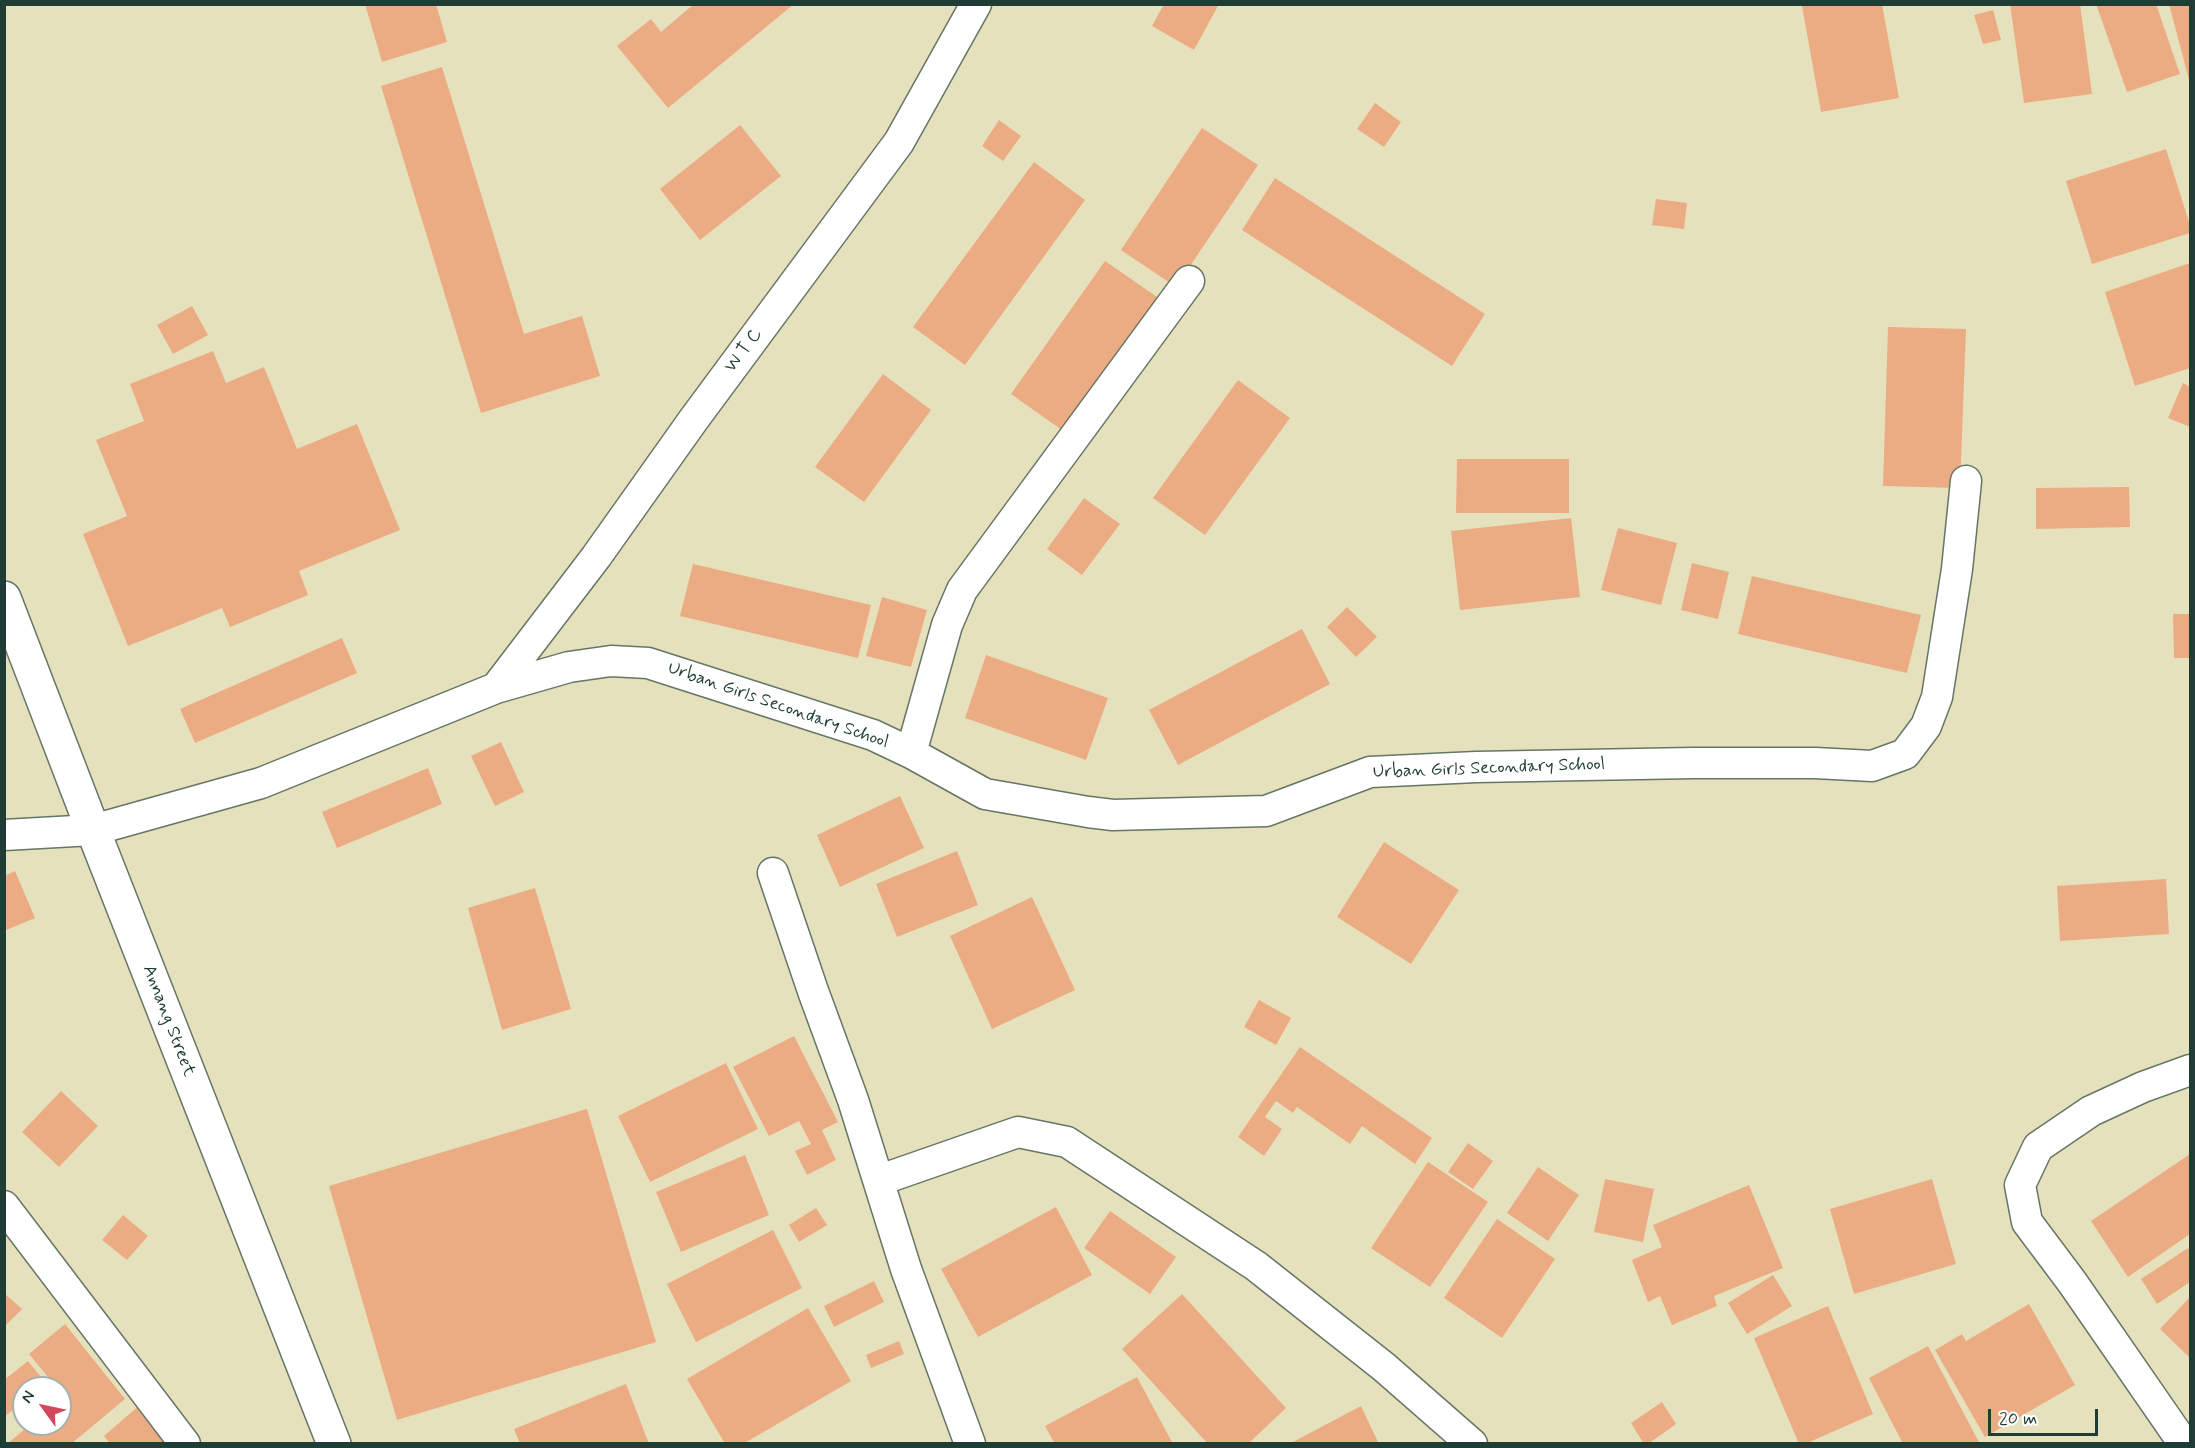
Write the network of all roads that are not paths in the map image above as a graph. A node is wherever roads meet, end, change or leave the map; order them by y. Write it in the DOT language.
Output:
graph roads {
  1 [pos="976,4"];
  2 [pos="1189,281"];
  3 [pos="1966,481"];
  4 [pos="4,598"];
  5 [pos="496,688"];
  6 [pos="911,753"];
  7 [pos="93,830"];
  8 [pos="4,835"];
  9 [pos="773,873"];
  10 [pos="2190,1070"];
  11 [pos="880,1180"];
  12 [pos="4,1206"];
  13 [pos="185,1443"];
  14 [pos="334,1443"];
  15 [pos="970,1443"];
  16 [pos="1472,1443"];
  17 [pos="2184,1443"];
  1 -- 5 [label="street, W T C"];
  2 -- 6 [label="street"];
  3 -- 6 [label="street, Urban Girls Secondary School"];
  4 -- 7 [label="main road, Annang Street"];
  5 -- 6 [label="street, Urban Girls Secondary School"];
  5 -- 7 [label="street, Urban Girls Secondary School"];
  7 -- 8 [label="street, Urban Girls Secondary School"];
  7 -- 14 [label="main road, Annang Street"];
  9 -- 11 [label="street"];
  10 -- 17 [label="street"];
  11 -- 15 [label="street"];
  11 -- 16 [label="street"];
  12 -- 13 [label="street"];
}
